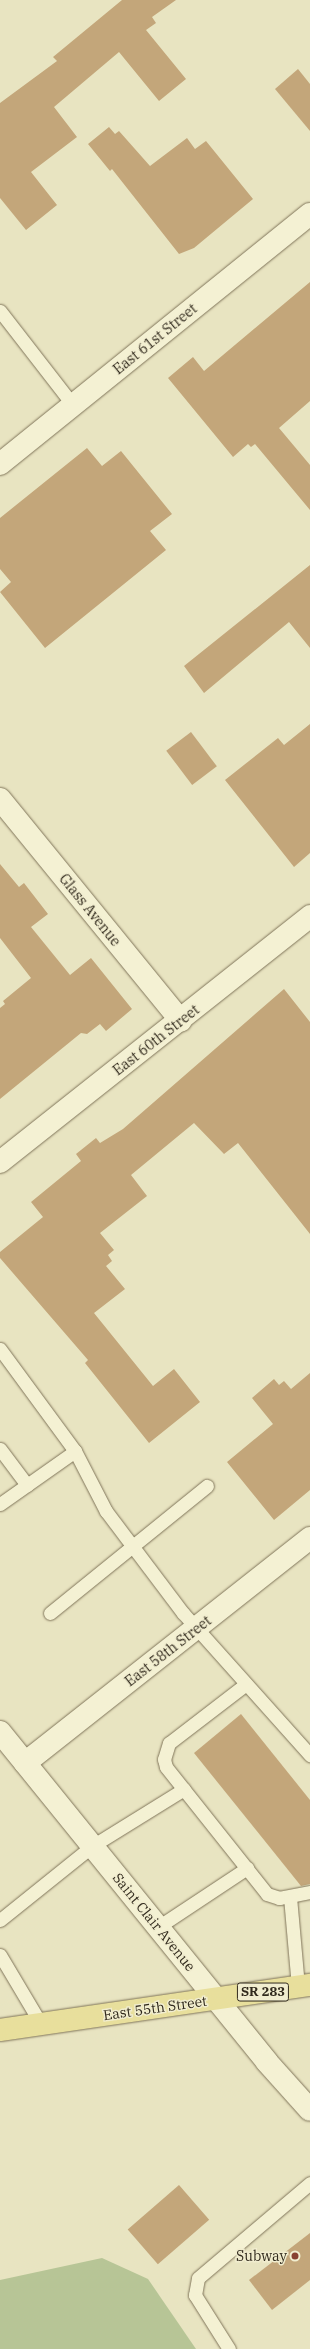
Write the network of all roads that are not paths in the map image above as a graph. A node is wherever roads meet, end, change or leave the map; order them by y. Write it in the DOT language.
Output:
graph roads {
  1 [pos="310,214"];
  2 [pos="0,311"];
  3 [pos="73,405"];
  4 [pos="0,464"];
  5 [pos="0,799"];
  6 [pos="310,916"];
  7 [pos="181,1021"];
  8 [pos="0,1162"];
  9 [pos="0,1349"];
  10 [pos="0,1449"];
  11 [pos="75,1451"];
  12 [pos="27,1485"];
  13 [pos="207,1486"];
  14 [pos="0,1504"];
  15 [pos="310,1538"];
  16 [pos="133,1547"];
  17 [pos="50,1613"];
  18 [pos="195,1629"];
  19 [pos="246,1684"];
  20 [pos="0,1732"];
  21 [pos="310,1754"];
  22 [pos="25,1763"];
  23 [pos="184,1789"];
  24 [pos="92,1846"];
  25 [pos="247,1868"];
  26 [pos="310,1892"];
  27 [pos="290,1897"];
  28 [pos="0,1920"];
  29 [pos="158,1927"];
  30 [pos="0,1955"];
  31 [pos="304,1986"];
  32 [pos="216,1999"];
  33 [pos="41,2024"];
  34 [pos="0,2030"];
  35 [pos="310,2110"];
  36 [pos="310,2183"];
  37 [pos="229,2349"];
  1 -- 3 [label="street, East 61st Street"];
  2 -- 3 [label="lane"];
  3 -- 4 [label="street, East 61st Street"];
  5 -- 7 [label="street, Glass Avenue"];
  6 -- 7 [label="street, East 60th Street"];
  7 -- 8 [label="street, East 60th Street"];
  9 -- 11 [label="lane"];
  10 -- 12 [label="lane"];
  11 -- 12 [label="lane"];
  11 -- 16 [label="lane"];
  12 -- 14 [label="lane"];
  13 -- 16 [label="lane"];
  15 -- 18 [label="street, East 58th Street"];
  16 -- 17 [label="lane"];
  16 -- 18 [label="lane"];
  18 -- 19 [label="lane"];
  18 -- 22 [label="street, East 58th Street"];
  19 -- 21 [label="lane"];
  19 -- 23 [label="lane"];
  20 -- 22 [label="street, Saint Clair Avenue / SR 283"];
  22 -- 24 [label="street, Saint Clair Avenue / SR 283"];
  23 -- 24 [label="lane"];
  23 -- 25 [label="lane"];
  24 -- 28 [label="lane"];
  24 -- 29 [label="street, Saint Clair Avenue / SR 283"];
  25 -- 27 [label="lane"];
  25 -- 29 [label="lane"];
  26 -- 27 [label="lane"];
  27 -- 31 [label="lane"];
  29 -- 32 [label="street, Saint Clair Avenue / SR 283"];
  30 -- 33 [label="lane"];
  31 -- 32 [label="main road, East 55th Street / SR 283"];
  32 -- 33 [label="main road, East 55th Street"];
  32 -- 35 [label="street, Saint Clair Avenue"];
  33 -- 34 [label="main road, East 55th Street"];
  36 -- 37 [label="lane"];
}
